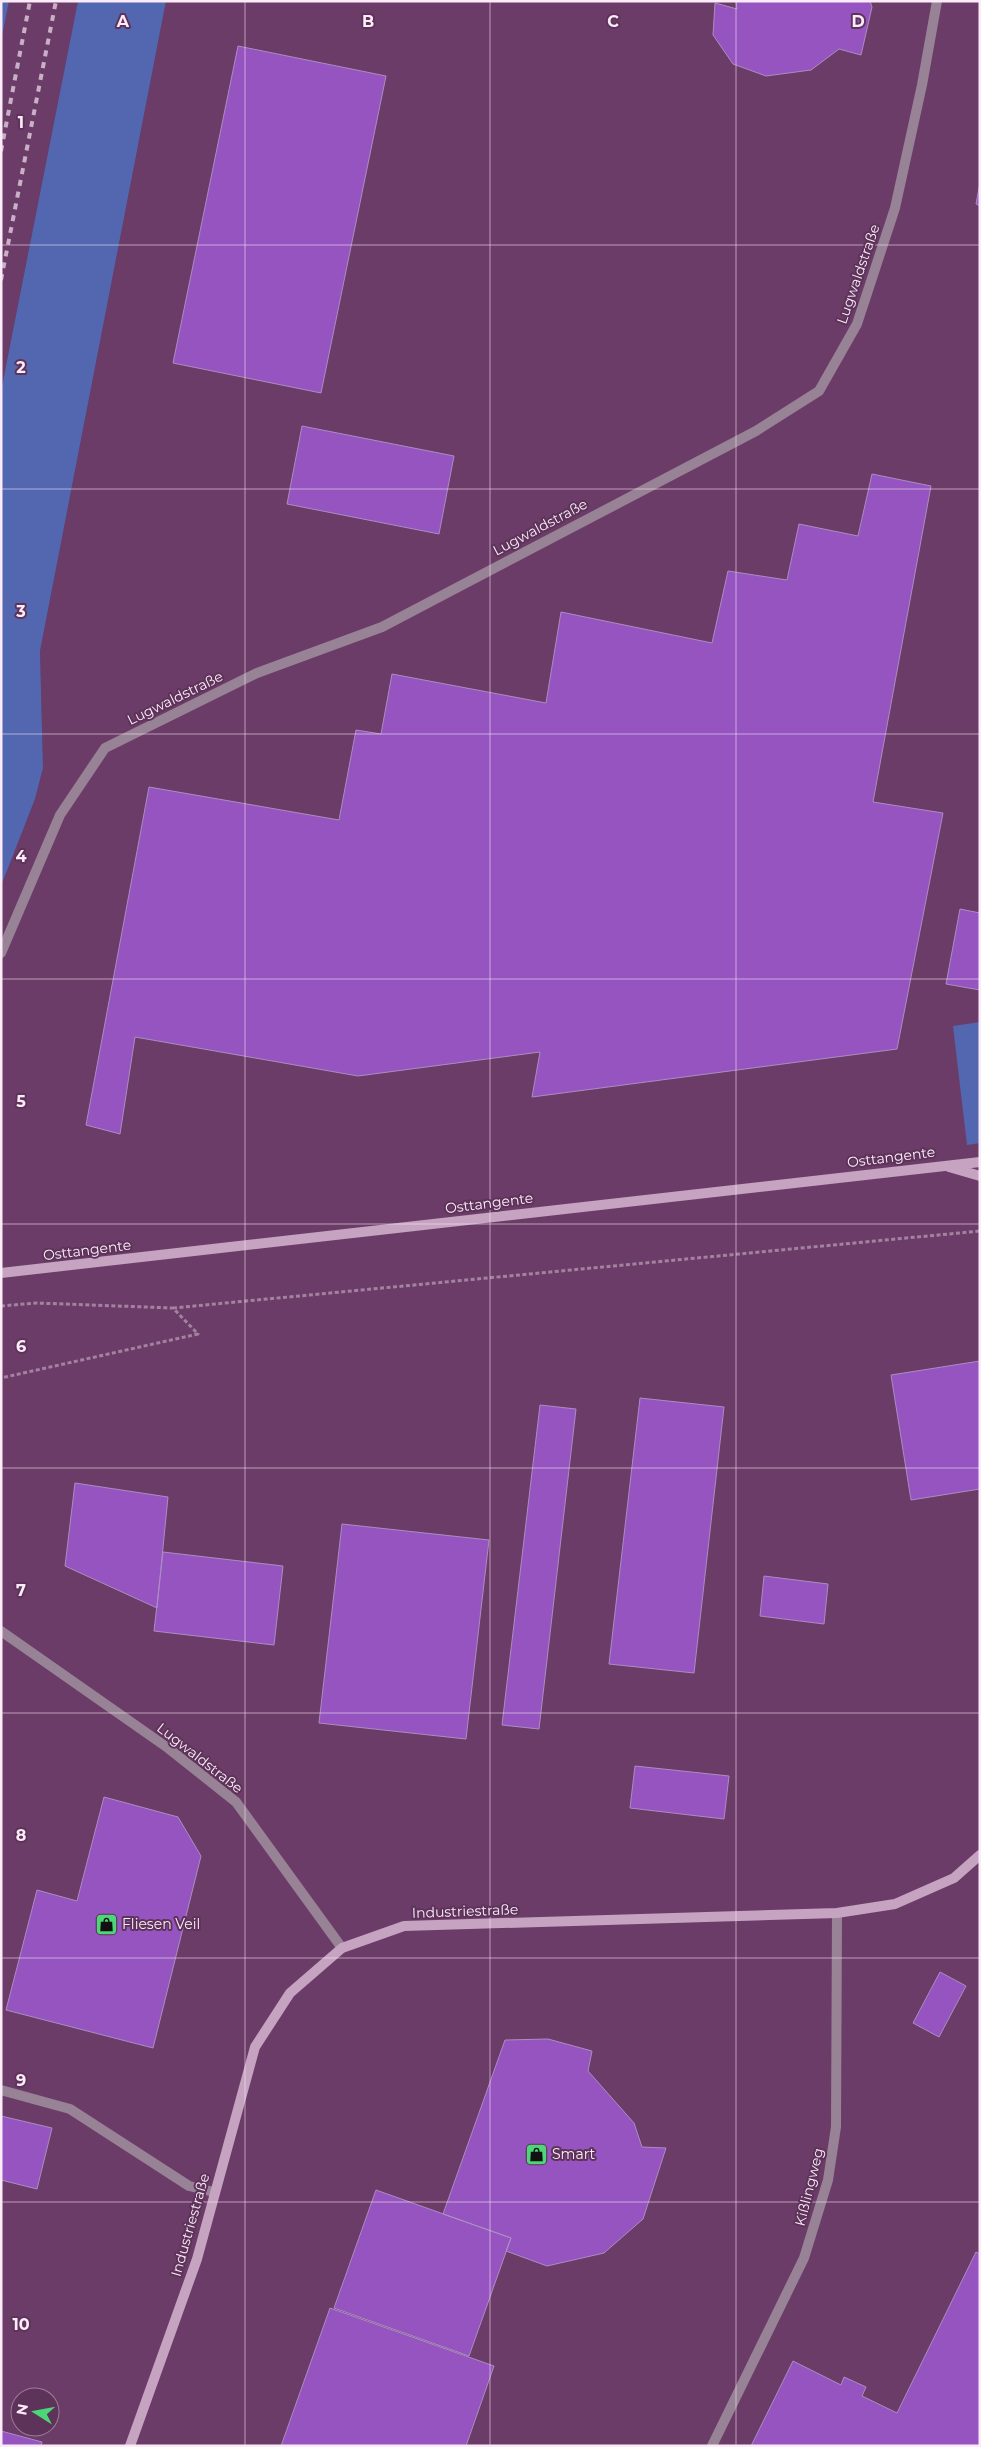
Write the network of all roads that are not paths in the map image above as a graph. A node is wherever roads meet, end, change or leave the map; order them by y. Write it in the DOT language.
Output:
graph roads {
  1 [pos="937,1"];
  2 [pos="1,953"];
  3 [pos="980,1162"];
  4 [pos="943,1165"];
  5 [pos="980,1176"];
  6 [pos="1,1273"];
  7 [pos="1,1631"];
  8 [pos="980,1855"];
  9 [pos="837,1913"];
  10 [pos="342,1948"];
  11 [pos="1,2090"];
  12 [pos="214,2192"];
  13 [pos="130,2446"];
  14 [pos="712,2446"];
  1 -- 2 [label="street, Lugwaldstraße"];
  3 -- 4 [label="street, Osttangente"];
  4 -- 5 [label="street"];
  4 -- 6 [label="street, Osttangente"];
  7 -- 10 [label="street, Lugwaldstraße"];
  8 -- 9 [label="street, Industriestraße"];
  9 -- 10 [label="street, Industriestraße"];
  9 -- 14 [label="street, Kißlingweg"];
  10 -- 12 [label="street, Industriestraße"];
  11 -- 12 [label="street"];
  12 -- 13 [label="street, Industriestraße"];
}
